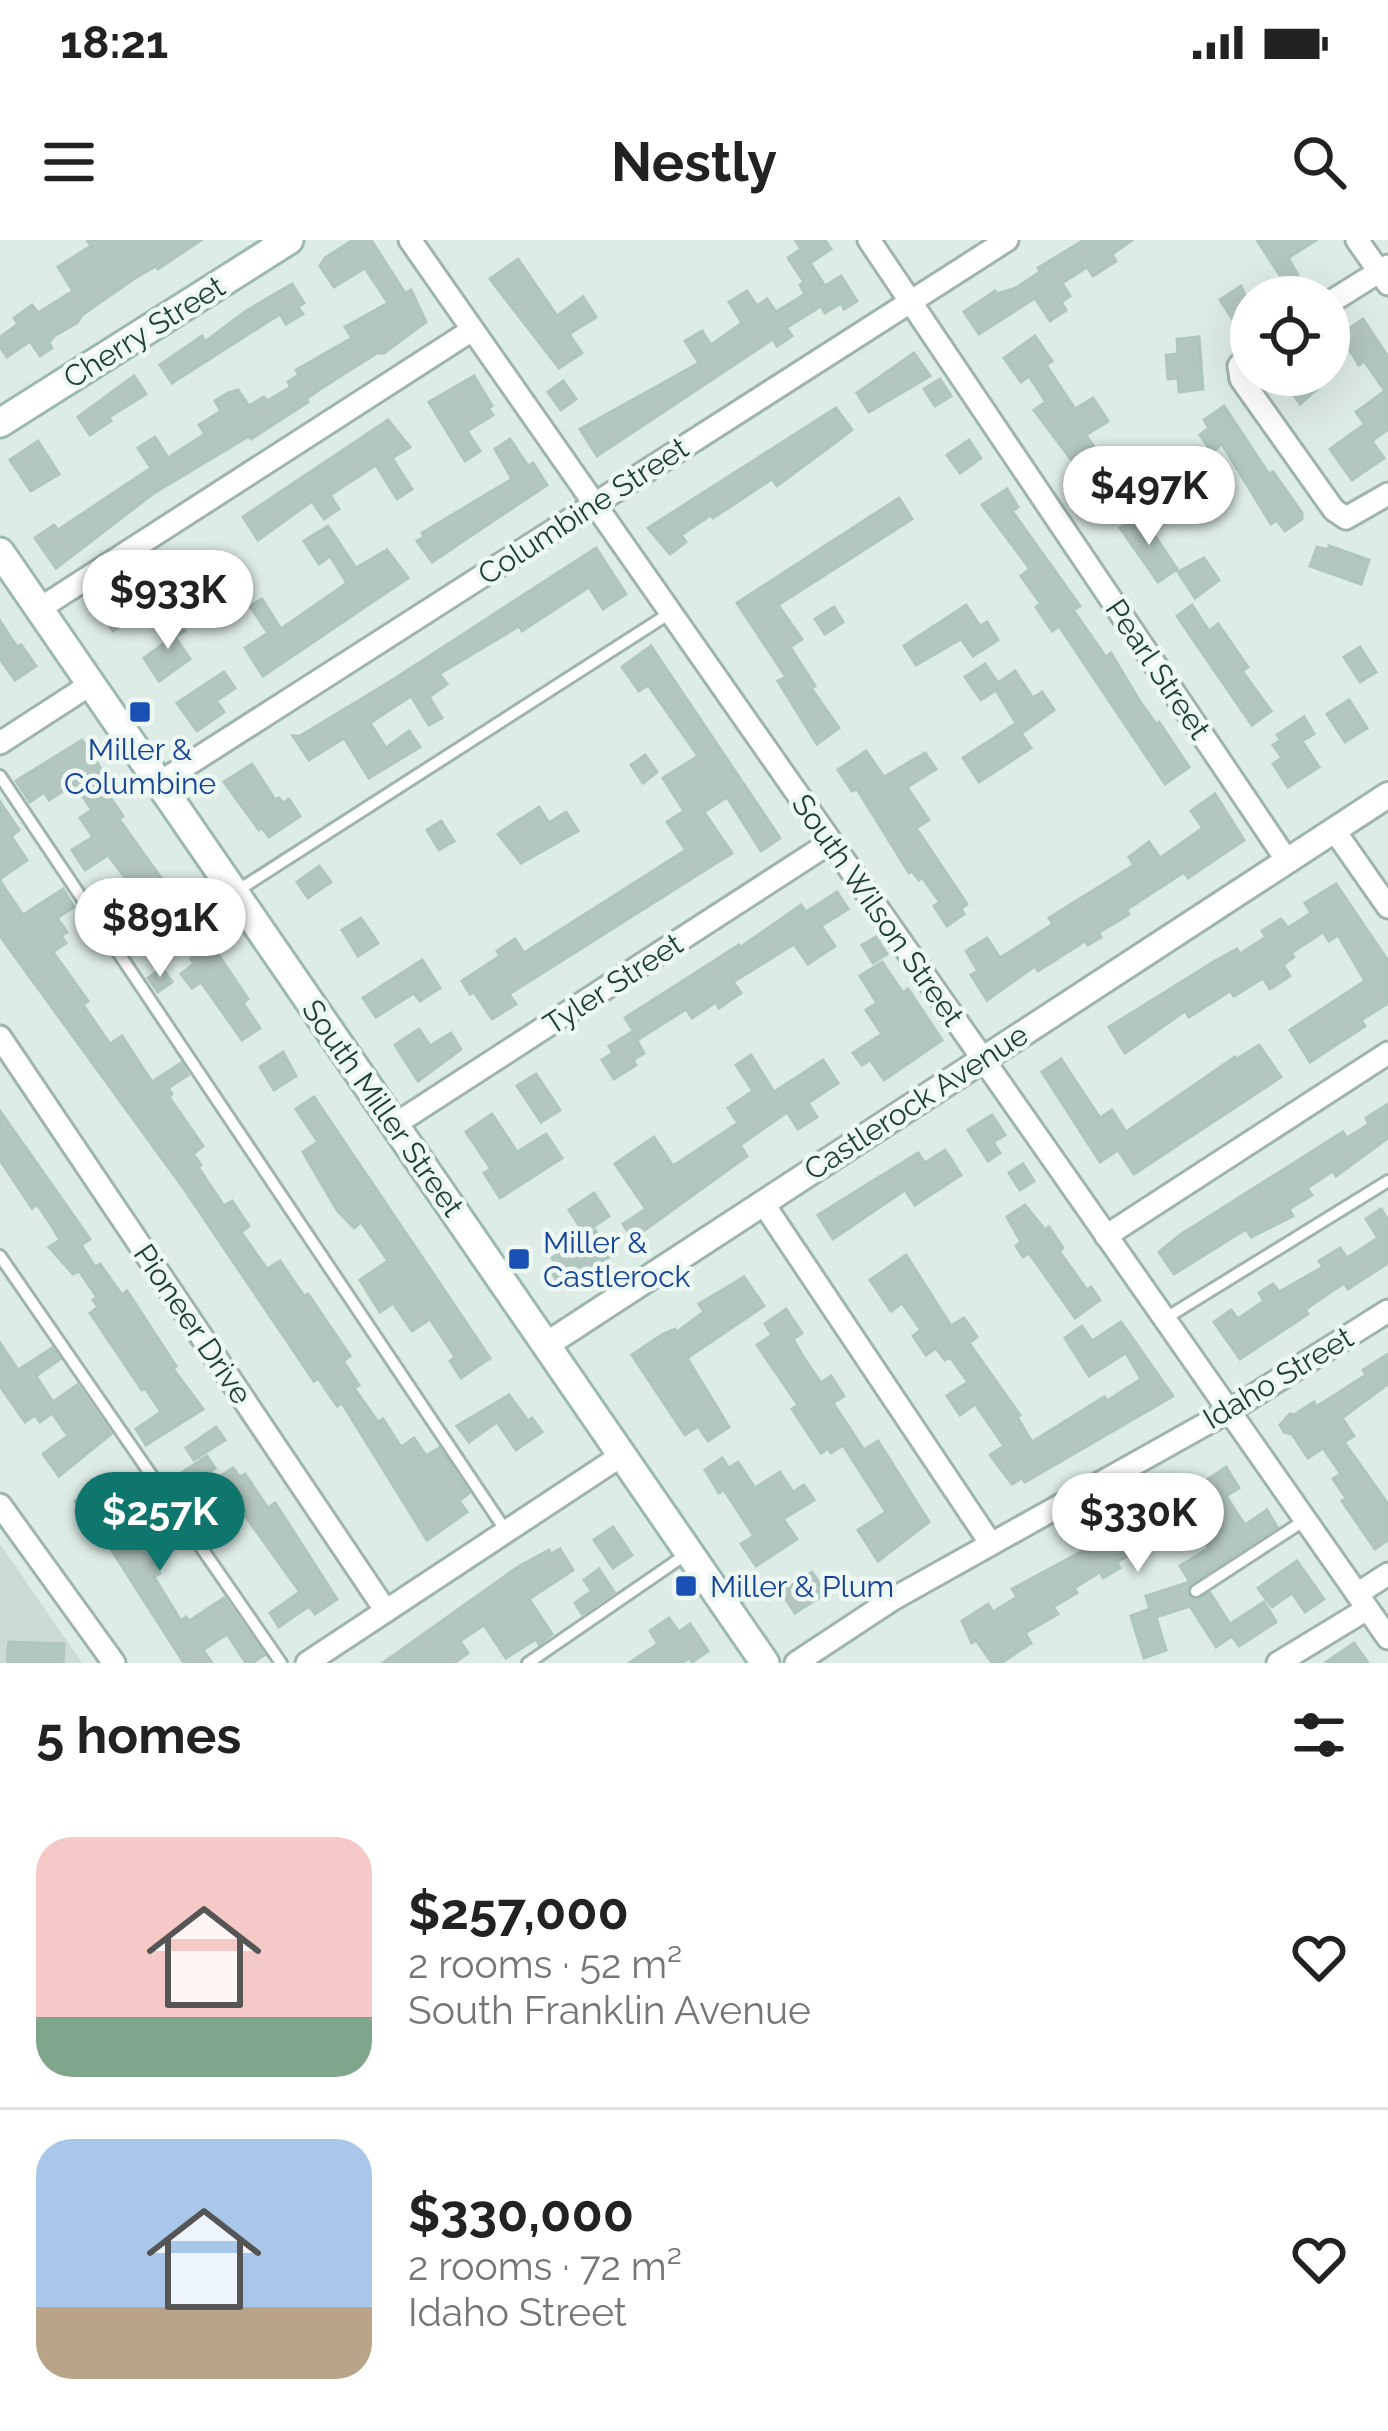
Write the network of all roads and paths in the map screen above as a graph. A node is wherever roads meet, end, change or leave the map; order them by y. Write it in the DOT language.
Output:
graph roads {
  1 [pos="289,240"];
  2 [pos="410,240"];
  3 [pos="869,240"];
  4 [pos="1007,240"];
  5 [pos="1357,240"];
  6 [pos="1385,274"];
  7 [pos="1350,292"];
  8 [pos="909,302"];
  9 [pos="472,330"];
  10 [pos="1252,396"];
  11 [pos="0,424"];
  12 [pos="1388,494"];
  13 [pos="594,504"];
  14 [pos="3,564"];
  15 [pos="39,609"];
  16 [pos="670,613"];
  17 [pos="91,684"];
  18 [pos="0,743"];
  19 [pos="0,776"];
  20 [pos="159,783"];
  21 [pos="1388,795"];
  22 [pos="1334,830"];
  23 [pos="831,842"];
  24 [pos="1286,859"];
  25 [pos="235,893"];
  26 [pos="1388,907"];
  27 [pos="0,1037"];
  28 [pos="1388,1053"];
  29 [pos="982,1058"];
  30 [pos="394,1125"];
  31 [pos="1388,1181"];
  32 [pos="763,1203"];
  33 [pos="1106,1236"];
  34 [pos="0,1256"];
  35 [pos="1388,1311"];
  36 [pos="1165,1319"];
  37 [pos="546,1345"];
  38 [pos="1228,1411"];
  39 [pos="622,1455"];
  40 [pos="0,1505"];
  41 [pos="1305,1520"];
  42 [pos="507,1531"];
  43 [pos="991,1544"];
  44 [pos="689,1552"];
  45 [pos="1388,1574"];
  46 [pos="1196,1591"];
  47 [pos="1362,1601"];
  48 [pos="386,1611"];
  49 [pos="1388,1638"];
  50 [pos="114,1663"];
  51 [pos="281,1663"];
  52 [pos="307,1663"];
  53 [pos="528,1663"];
  54 [pos="765,1663"];
  55 [pos="796,1663"];
  56 [pos="1278,1663"];
  1 -- 11 [label="main road, Cherry Street"];
  2 -- 9 [label="street, South Wilson Street"];
  3 -- 8 [label="street, Pearl Street"];
  4 -- 8 [label="street, Columbine Street"];
  5 -- 6 [label="street"];
  6 -- 7 [label="street"];
  8 -- 13 [label="street, Columbine Street"];
  8 -- 24 [label="street, Pearl Street"];
  9 -- 13 [label="street, South Wilson Street"];
  9 -- 15 [label="street"];
  10 -- 12 [label="street"];
  13 -- 16 [label="street, South Wilson Street"];
  13 -- 20 [label="street, Columbine Street"];
  14 -- 15 [label="main road, South Miller Street"];
  15 -- 17 [label="main road, South Miller Street"];
  16 -- 23 [label="street, South Wilson Street"];
  16 -- 25 [label="lane"];
  17 -- 18 [label="street"];
  17 -- 20 [label="main road, South Miller Street"];
  19 -- 42 [label="lane"];
  20 -- 25 [label="main road, South Miller Street"];
  21 -- 22 [label="street"];
  22 -- 24 [label="street, Castlerock Avenue"];
  22 -- 26 [label="street"];
  23 -- 29 [label="street, South Wilson Street"];
  23 -- 30 [label="street, Tyler Street"];
  24 -- 29 [label="street, Castlerock Avenue"];
  25 -- 30 [label="main road, South Miller Street"];
  27 -- 48 [label="street, Pioneer Drive"];
  28 -- 33 [label="street"];
  29 -- 32 [label="street, Castlerock Avenue"];
  29 -- 33 [label="street, South Wilson Street"];
  30 -- 37 [label="main road, South Miller Street"];
  31 -- 36 [label="lane"];
  32 -- 37 [label="street, Castlerock Avenue"];
  32 -- 43 [label="street"];
  33 -- 36 [label="street, South Wilson Street"];
  34 -- 51 [label="lane"];
  35 -- 38 [label="street, Idaho Street"];
  36 -- 38 [label="street, South Wilson Street"];
  37 -- 39 [label="main road, South Miller Street"];
  38 -- 41 [label="street, South Wilson Street"];
  38 -- 43 [label="street, Idaho Street"];
  39 -- 42 [label="street"];
  39 -- 44 [label="main road, South Miller Street"];
  40 -- 50 [label="street"];
  41 -- 46 [label="lane"];
  41 -- 47 [label="street, South Wilson Street"];
  42 -- 48 [label="street"];
  43 -- 55 [label="street, Idaho Street"];
  44 -- 53 [label="lane"];
  44 -- 54 [label="main road, South Miller Street"];
  45 -- 47 [label="street"];
  47 -- 49 [label="street, South Wilson Street"];
  47 -- 56 [label="street"];
  48 -- 52 [label="street"];
}
